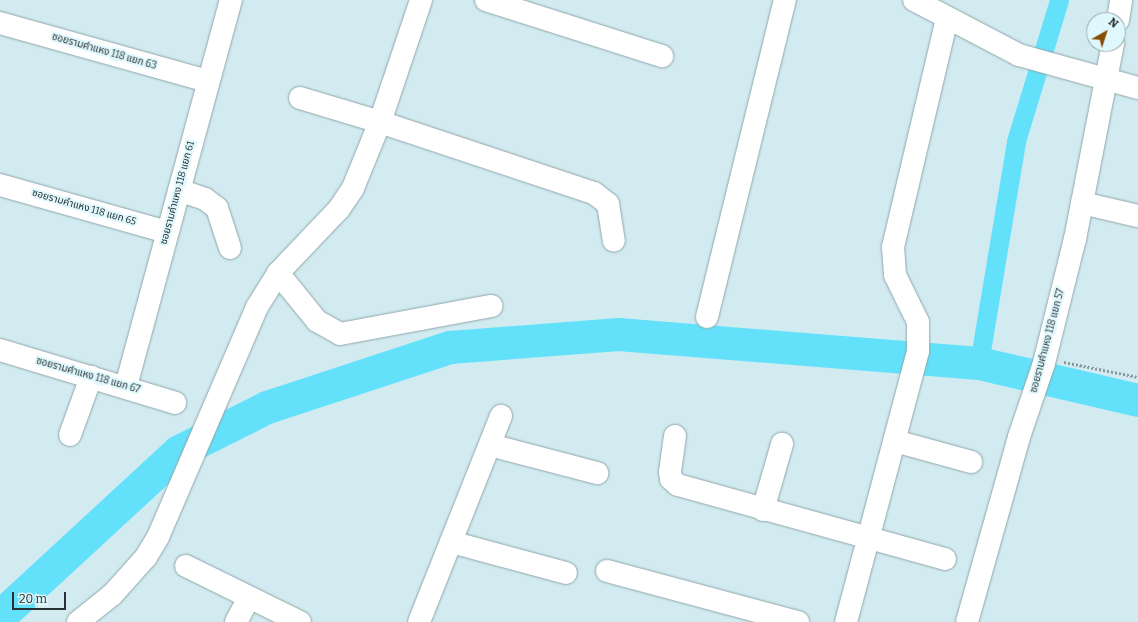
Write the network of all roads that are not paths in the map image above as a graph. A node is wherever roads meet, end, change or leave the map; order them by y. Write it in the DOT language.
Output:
graph roads {
  1 [pos="231,0"];
  2 [pos="421,0"];
  3 [pos="486,0"];
  4 [pos="785,0"];
  5 [pos="914,0"];
  6 [pos="1121,0"];
  7 [pos="1119,12"];
  8 [pos="948,19"];
  9 [pos="0,23"];
  10 [pos="1112,52"];
  11 [pos="662,56"];
  12 [pos="1107,79"];
  13 [pos="208,81"];
  14 [pos="1138,88"];
  15 [pos="300,98"];
  16 [pos="380,122"];
  17 [pos="0,185"];
  18 [pos="179,190"];
  19 [pos="1082,203"];
  20 [pos="1138,216"];
  21 [pos="167,232"];
  22 [pos="614,241"];
  23 [pos="230,248"];
  24 [pos="278,273"];
  25 [pos="491,306"];
  26 [pos="707,317"];
  27 [pos="0,350"];
  28 [pos="91,377"];
  29 [pos="126,386"];
  30 [pos="175,403"];
  31 [pos="501,416"];
  32 [pos="70,435"];
  33 [pos="675,436"];
  34 [pos="895,440"];
  35 [pos="782,444"];
  36 [pos="490,445"];
  37 [pos="971,462"];
  38 [pos="597,473"];
  39 [pos="763,510"];
  40 [pos="868,537"];
  41 [pos="451,542"];
  42 [pos="945,559"];
  43 [pos="186,566"];
  44 [pos="607,571"];
  45 [pos="566,573"];
  46 [pos="248,598"];
  47 [pos="78,622"];
  48 [pos="236,622"];
  49 [pos="300,622"];
  50 [pos="419,622"];
  51 [pos="798,622"];
  52 [pos="846,622"];
  53 [pos="967,622"];
  1 -- 13 [label="street, ซอยรามคำแหง 118 แยก 61"];
  2 -- 16 [label="street"];
  3 -- 11 [label="street"];
  4 -- 26 [label="street"];
  5 -- 8 [label="street"];
  6 -- 7 [label="street"];
  8 -- 12 [label="street"];
  8 -- 34 [label="street"];
  9 -- 13 [label="street, ซอยรามคำแหง 118 แยก 63"];
  10 -- 12 [label="street, ซอยรามคำแหง 118 แยก 57"];
  12 -- 14 [label="street"];
  12 -- 19 [label="street, ซอยรามคำแหง 118 แยก 57"];
  13 -- 18 [label="street, ซอยรามคำแหง 118 แยก 61"];
  15 -- 16 [label="street"];
  16 -- 22 [label="street"];
  16 -- 24 [label="street"];
  17 -- 21 [label="street, ซอยรามคำแหง 118 แยก 65"];
  18 -- 21 [label="street, ซอยรามคำแหง 118 แยก 61"];
  18 -- 23 [label="street"];
  19 -- 20 [label="street"];
  19 -- 53 [label="street, ซอยรามคำแหง 118 แยก 57"];
  21 -- 29 [label="street, ซอยรามคำแหง 118 แยก 61"];
  24 -- 25 [label="street"];
  24 -- 47 [label="street"];
  27 -- 28 [label="street, ซอยรามคำแหง 118 แยก 67"];
  28 -- 29 [label="street, ซอยรามคำแหง 118 แยก 67"];
  28 -- 32 [label="street"];
  29 -- 30 [label="street, ซอยรามคำแหง 118 แยก 67"];
  31 -- 36 [label="street"];
  33 -- 39 [label="street"];
  34 -- 37 [label="street"];
  34 -- 40 [label="street"];
  35 -- 39 [label="street"];
  36 -- 38 [label="street"];
  36 -- 41 [label="street"];
  39 -- 40 [label="street"];
  40 -- 42 [label="street"];
  40 -- 52 [label="street"];
  41 -- 45 [label="street"];
  41 -- 50 [label="street"];
  43 -- 46 [label="street"];
  44 -- 51 [label="street"];
  46 -- 48 [label="street"];
  46 -- 49 [label="street"];
}
